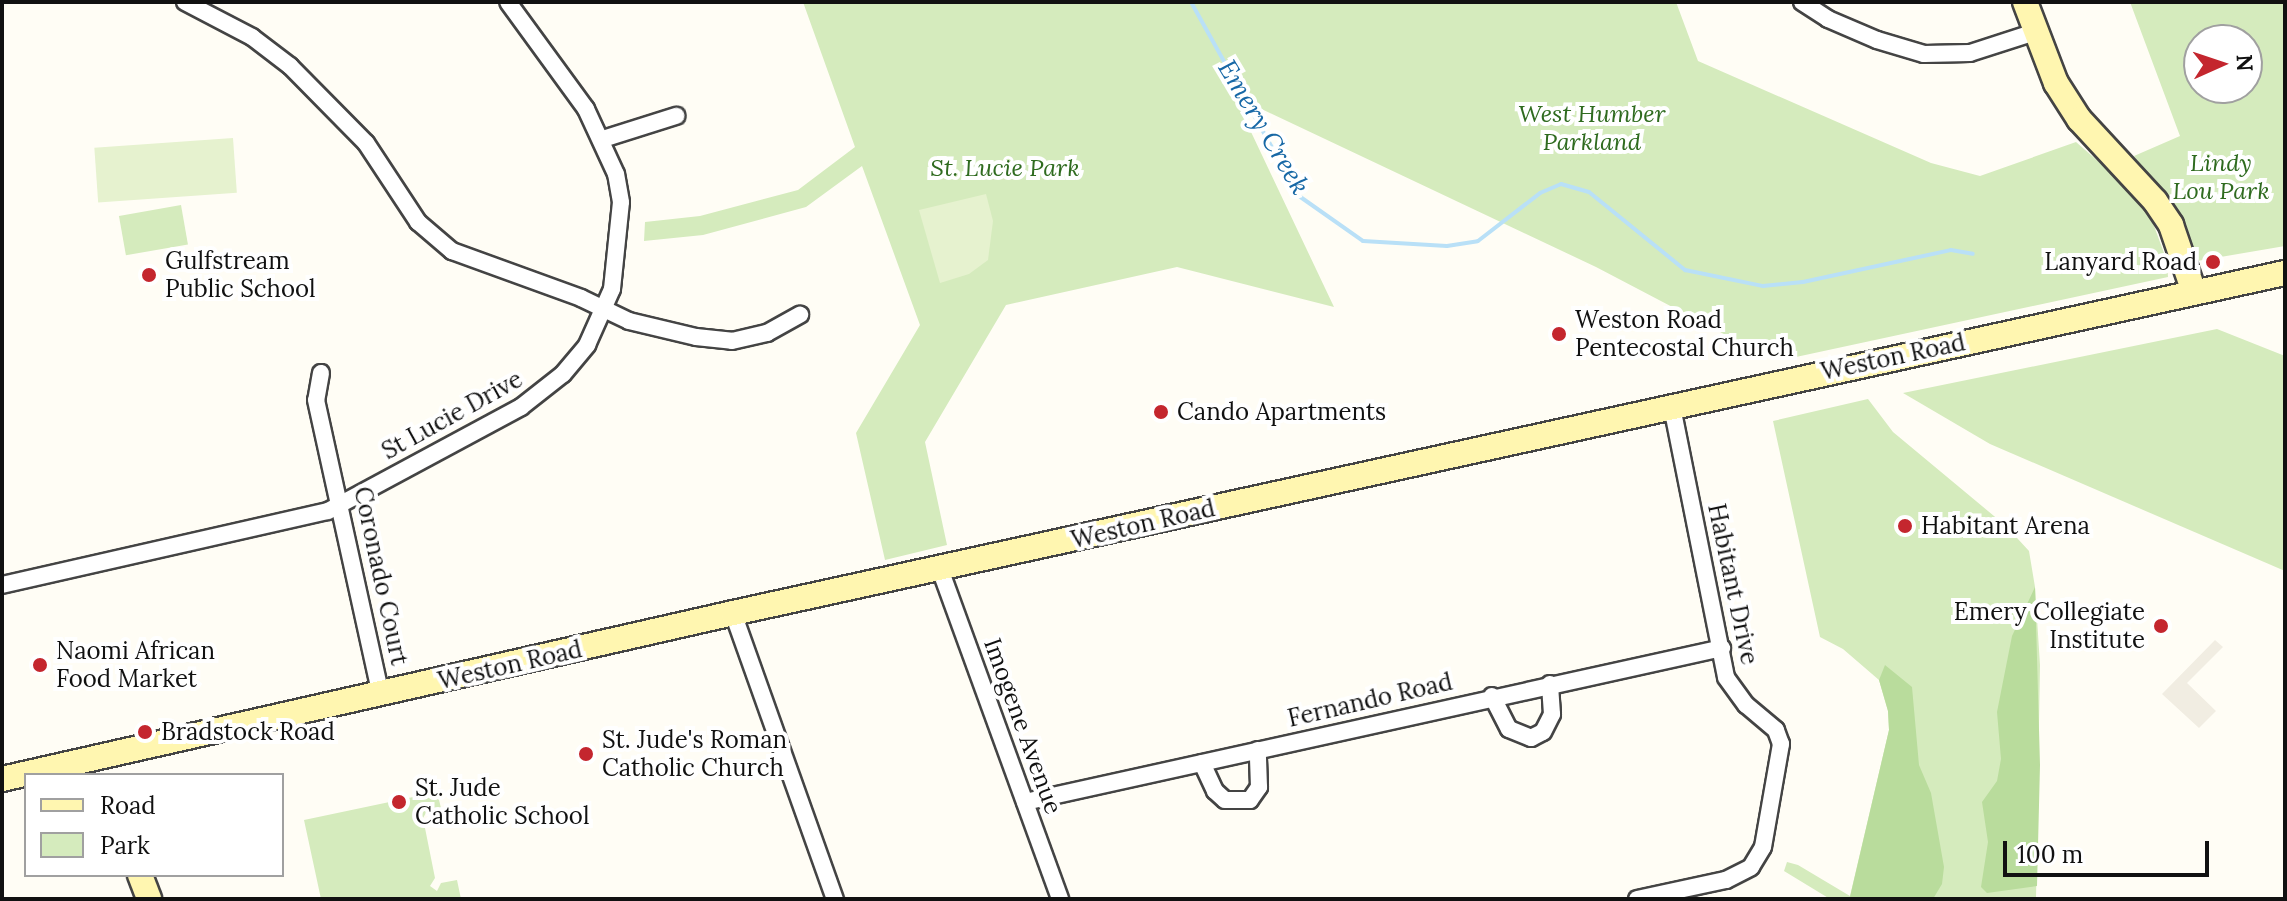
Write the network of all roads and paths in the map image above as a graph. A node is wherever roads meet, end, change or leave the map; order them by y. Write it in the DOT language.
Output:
graph roads {
  1 [pos="185,2"];
  2 [pos="508,2"];
  3 [pos="1802,2"];
  4 [pos="2025,2"];
  5 [pos="2035,32"];
  6 [pos="676,116"];
  7 [pos="603,139"];
  8 [pos="2285,273"];
  9 [pos="2194,292"];
  10 [pos="602,308"];
  11 [pos="800,315"];
  12 [pos="321,373"];
  13 [pos="1672,406"];
  14 [pos="342,506"];
  15 [pos="940,569"];
  16 [pos="2,585"];
  17 [pos="733,613"];
  18 [pos="1722,648"];
  19 [pos="1550,684"];
  20 [pos="381,695"];
  21 [pos="1492,696"];
  22 [pos="1258,750"];
  23 [pos="1202,763"];
  24 [pos="99,767"];
  25 [pos="50,773"];
  26 [pos="24,776"];
  27 [pos="2,779"];
  28 [pos="1025,802"];
  29 [pos="141,877"];
  30 [pos="149,899"];
  31 [pos="835,899"];
  32 [pos="1060,899"];
  33 [pos="1637,899"];
  1 -- 10 [label="street"];
  2 -- 7 [label="street, St Lucie Drive"];
  3 -- 5 [label="street"];
  4 -- 5 [label="main road"];
  5 -- 9 [label="main road"];
  6 -- 7 [label="street"];
  7 -- 10 [label="street, St Lucie Drive"];
  8 -- 9 [label="main road, Weston Road"];
  9 -- 13 [label="main road, Weston Road"];
  10 -- 11 [label="street"];
  10 -- 14 [label="street, St Lucie Drive"];
  12 -- 14 [label="street, Coronado Court"];
  13 -- 15 [label="main road, Weston Road"];
  13 -- 18 [label="street, Habitant Drive"];
  14 -- 16 [label="street, St Lucie Drive"];
  14 -- 20 [label="street, Coronado Court"];
  15 -- 17 [label="main road, Weston Road"];
  15 -- 28 [label="street, Imogene Avenue"];
  17 -- 20 [label="main road, Weston Road"];
  17 -- 31 [label="street"];
  18 -- 19 [label="street, Fernando Road"];
  18 -- 33 [label="street, Habitant Drive"];
  19 -- 21 [label="street, Fernando Road"];
  19 -- 21 [label="street"];
  20 -- 24 [label="main road, Weston Road"];
  21 -- 22 [label="street, Fernando Road"];
  22 -- 23 [label="street, Fernando Road"];
  22 -- 23 [label="street"];
  23 -- 28 [label="street, Fernando Road"];
  24 -- 25 [label="main road, Weston Road"];
  26 -- 27 [label="main road, Weston Road"];
  28 -- 32 [label="street, Imogene Avenue"];
  29 -- 30 [label="main road"];
}
